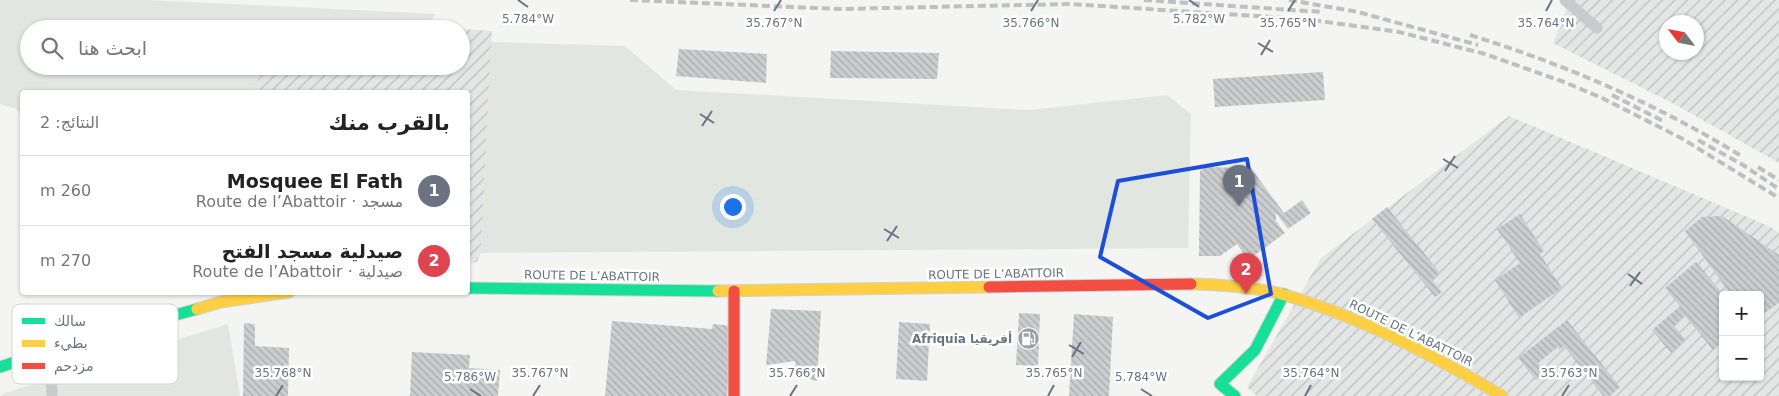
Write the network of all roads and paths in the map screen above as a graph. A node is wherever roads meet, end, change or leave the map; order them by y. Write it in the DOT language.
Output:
graph roads {
  1 [pos="1565,0"];
  2 [pos="1597,28"];
  3 [pos="470,288"];
  4 [pos="734,291"];
  5 [pos="1284,294"];
  6 [pos="269,295"];
  7 [pos="178,314"];
  8 [pos="12,363"];
  9 [pos="0,367"];
  10 [pos="734,396"];
  11 [pos="1235,396"];
  12 [pos="1502,396"];
  1 -- 2 [label="street"];
  3 -- 4 [label="main road, ROUTE DE L’ABATTOIR"];
  4 -- 5 [label="main road, ROUTE DE L’ABATTOIR"];
  4 -- 10 [label="main road"];
  5 -- 11 [label="main road"];
  5 -- 12 [label="main road, ROUTE DE L’ABATTOIR"];
  6 -- 7 [label="main road"];
  8 -- 9 [label="main road"];
}
